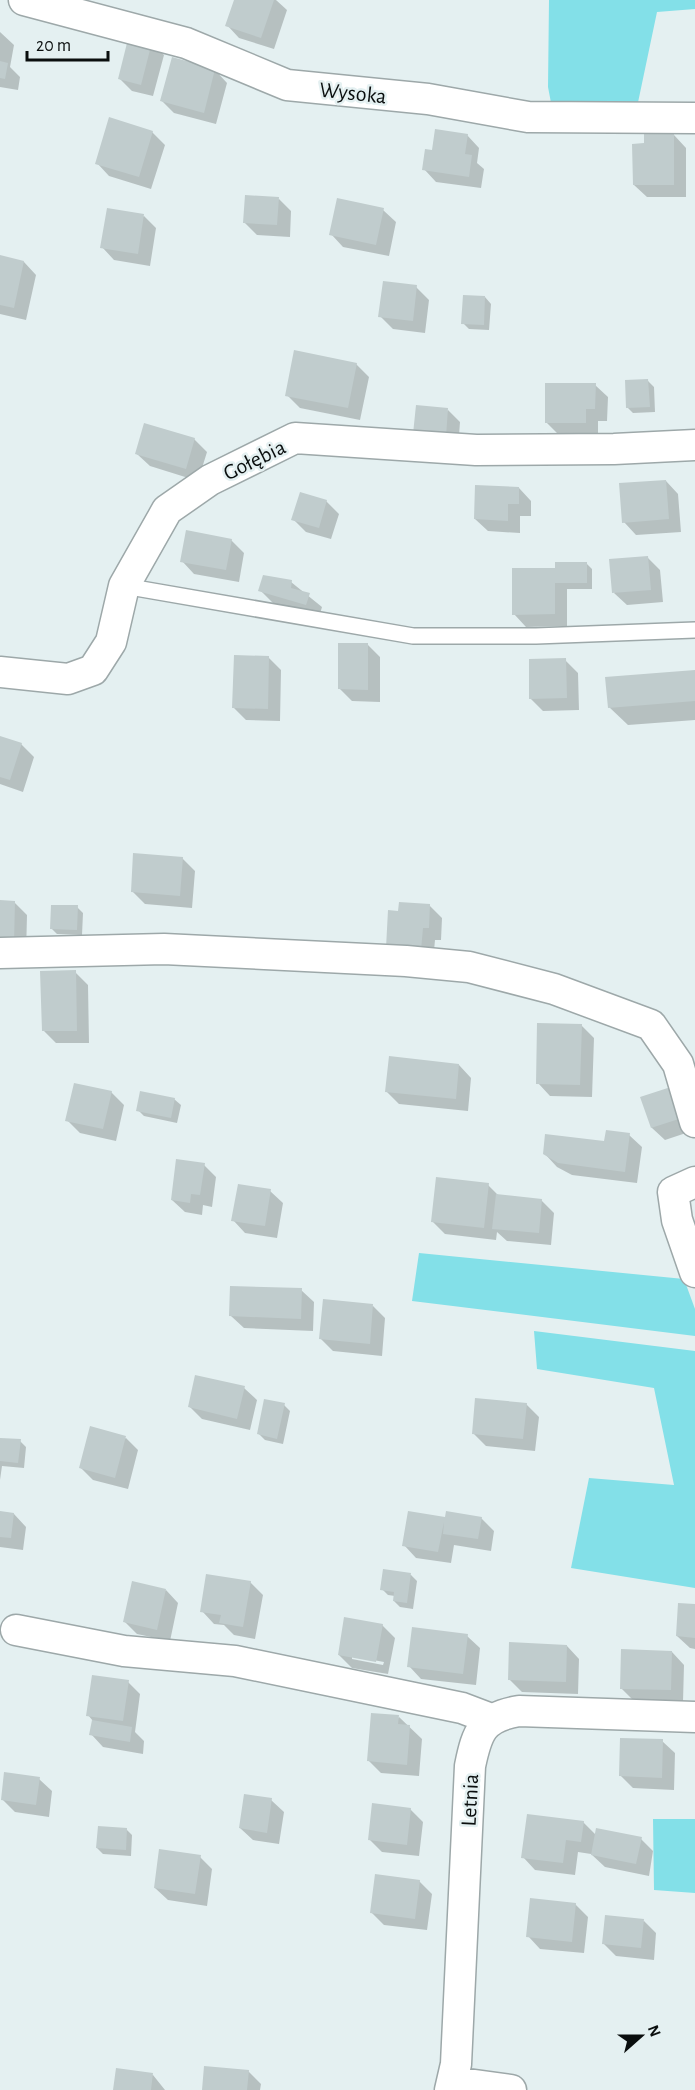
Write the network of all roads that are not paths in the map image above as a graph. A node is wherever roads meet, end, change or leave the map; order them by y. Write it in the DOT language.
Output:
graph roads {
  1 [pos="24,0"];
  2 [pos="695,118"];
  3 [pos="695,445"];
  4 [pos="124,586"];
  5 [pos="695,630"];
  6 [pos="0,672"];
  7 [pos="0,953"];
  8 [pos="695,1122"];
  9 [pos="695,1182"];
  10 [pos="695,1272"];
  11 [pos="16,1630"];
  12 [pos="695,1717"];
  13 [pos="491,1719"];
  14 [pos="452,2086"];
  15 [pos="511,2090"];
  1 -- 2 [label="street, Wysoka"];
  3 -- 4 [label="street, Gołębia"];
  4 -- 5 [label="lane"];
  4 -- 6 [label="street, Gołębia"];
  7 -- 8 [label="street"];
  9 -- 10 [label="street"];
  11 -- 13 [label="street"];
  12 -- 13 [label="street"];
  13 -- 14 [label="street, Letnia"];
  14 -- 15 [label="street"];
}
